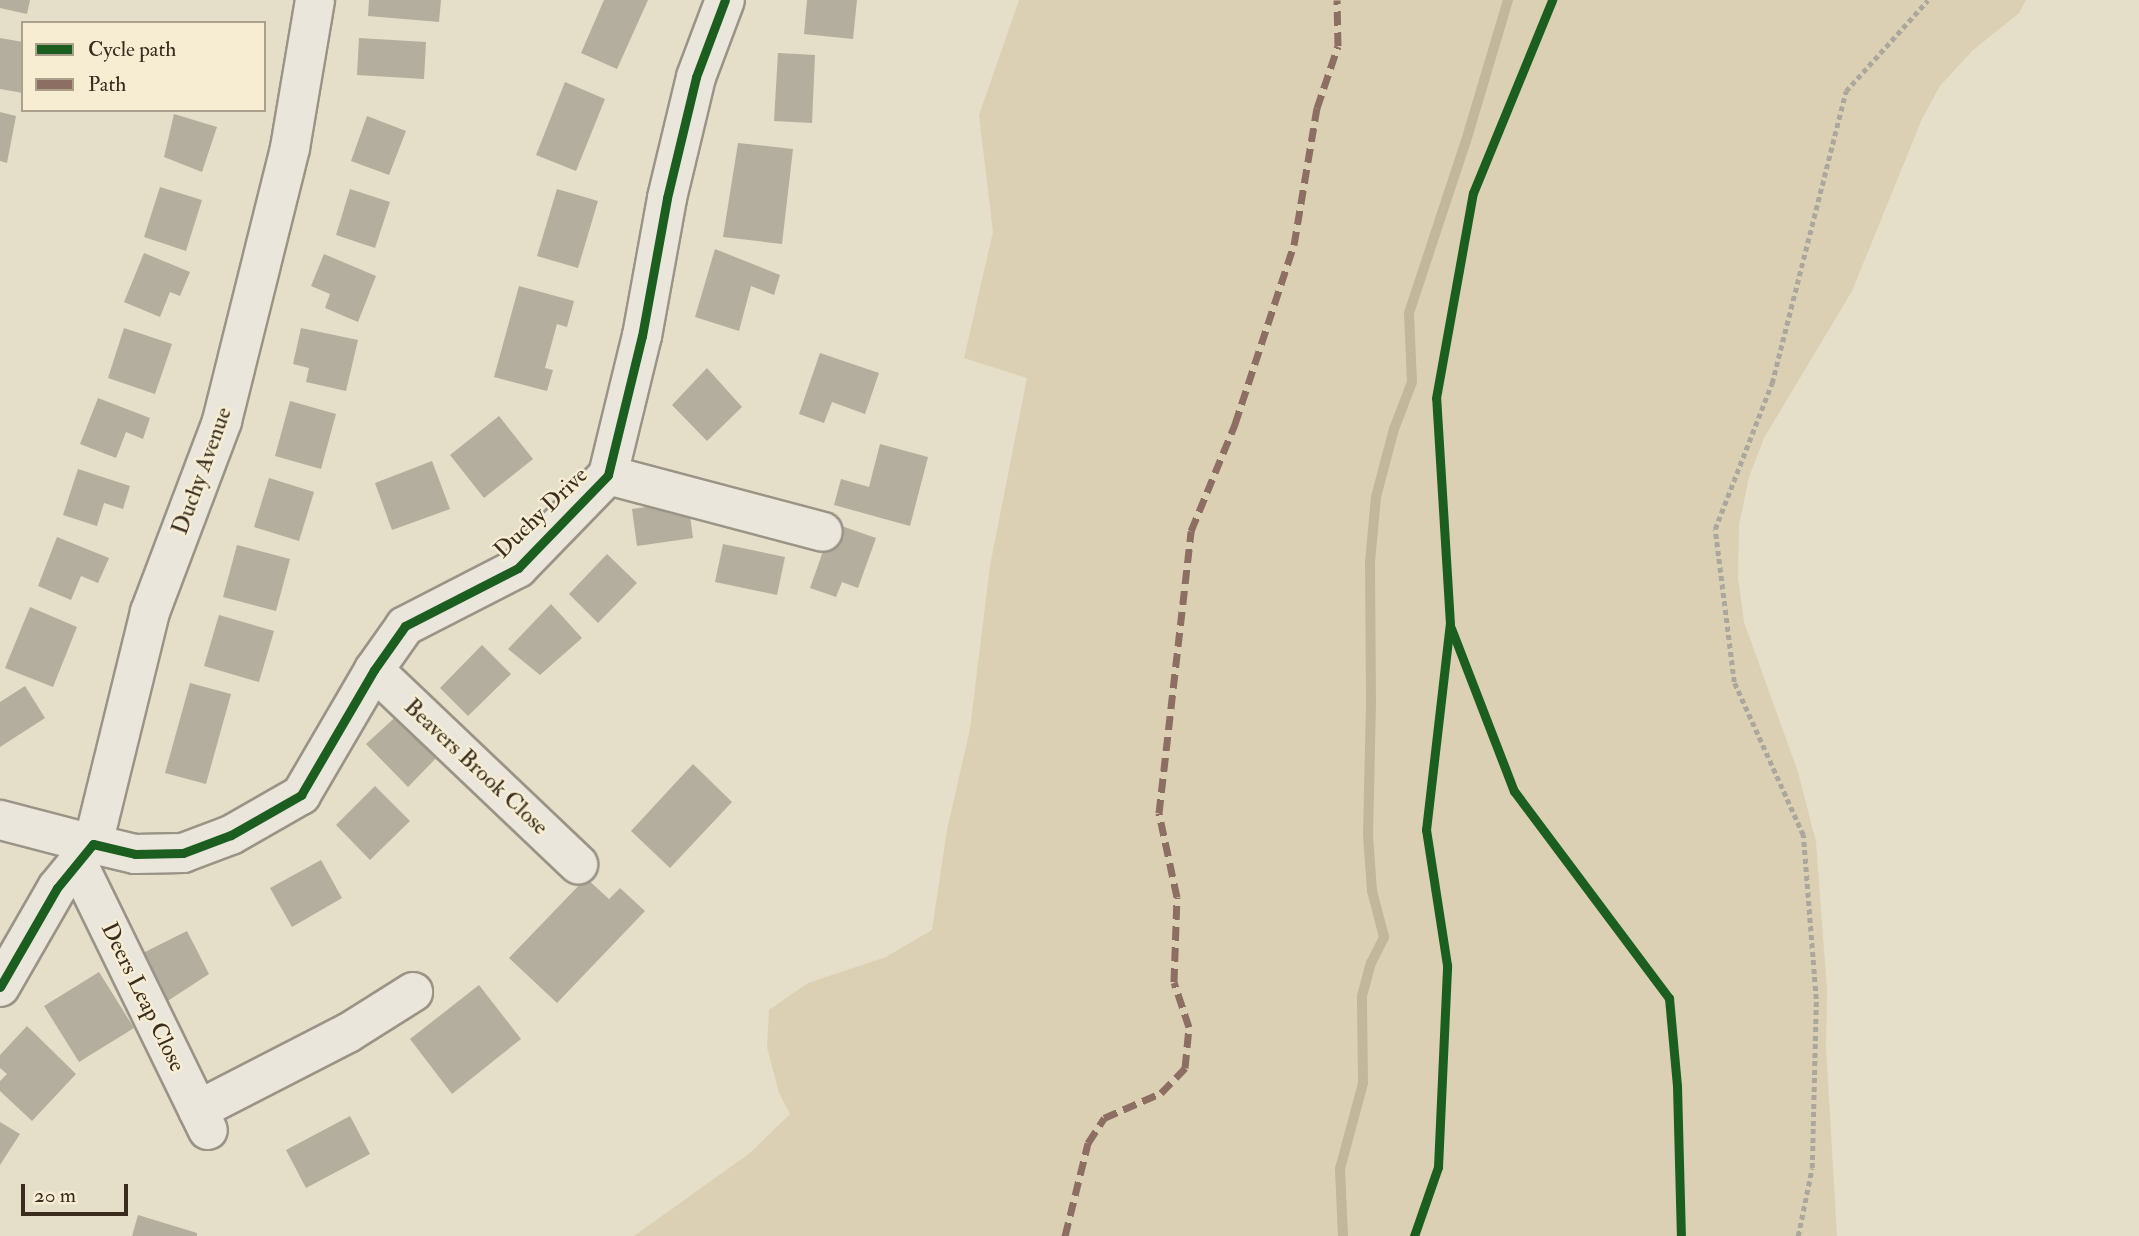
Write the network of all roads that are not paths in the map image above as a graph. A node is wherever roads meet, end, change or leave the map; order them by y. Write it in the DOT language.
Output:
graph roads {
  1 [pos="315,0"];
  2 [pos="725,0"];
  3 [pos="608,475"];
  4 [pos="823,532"];
  5 [pos="374,670"];
  6 [pos="0,820"];
  7 [pos="85,854"];
  8 [pos="578,864"];
  9 [pos="0,987"];
  10 [pos="413,992"];
  1 -- 7 [label="street, Duchy Avenue"];
  2 -- 3 [label="street, Duchy Drive"];
  3 -- 4 [label="street, Duchy Drive"];
  3 -- 5 [label="street, Duchy Drive"];
  5 -- 7 [label="street, Duchy Drive"];
  5 -- 8 [label="street, Beavers Brook Close"];
  6 -- 7 [label="street"];
  7 -- 9 [label="street"];
  7 -- 10 [label="street, Deers Leap Close"];
}
